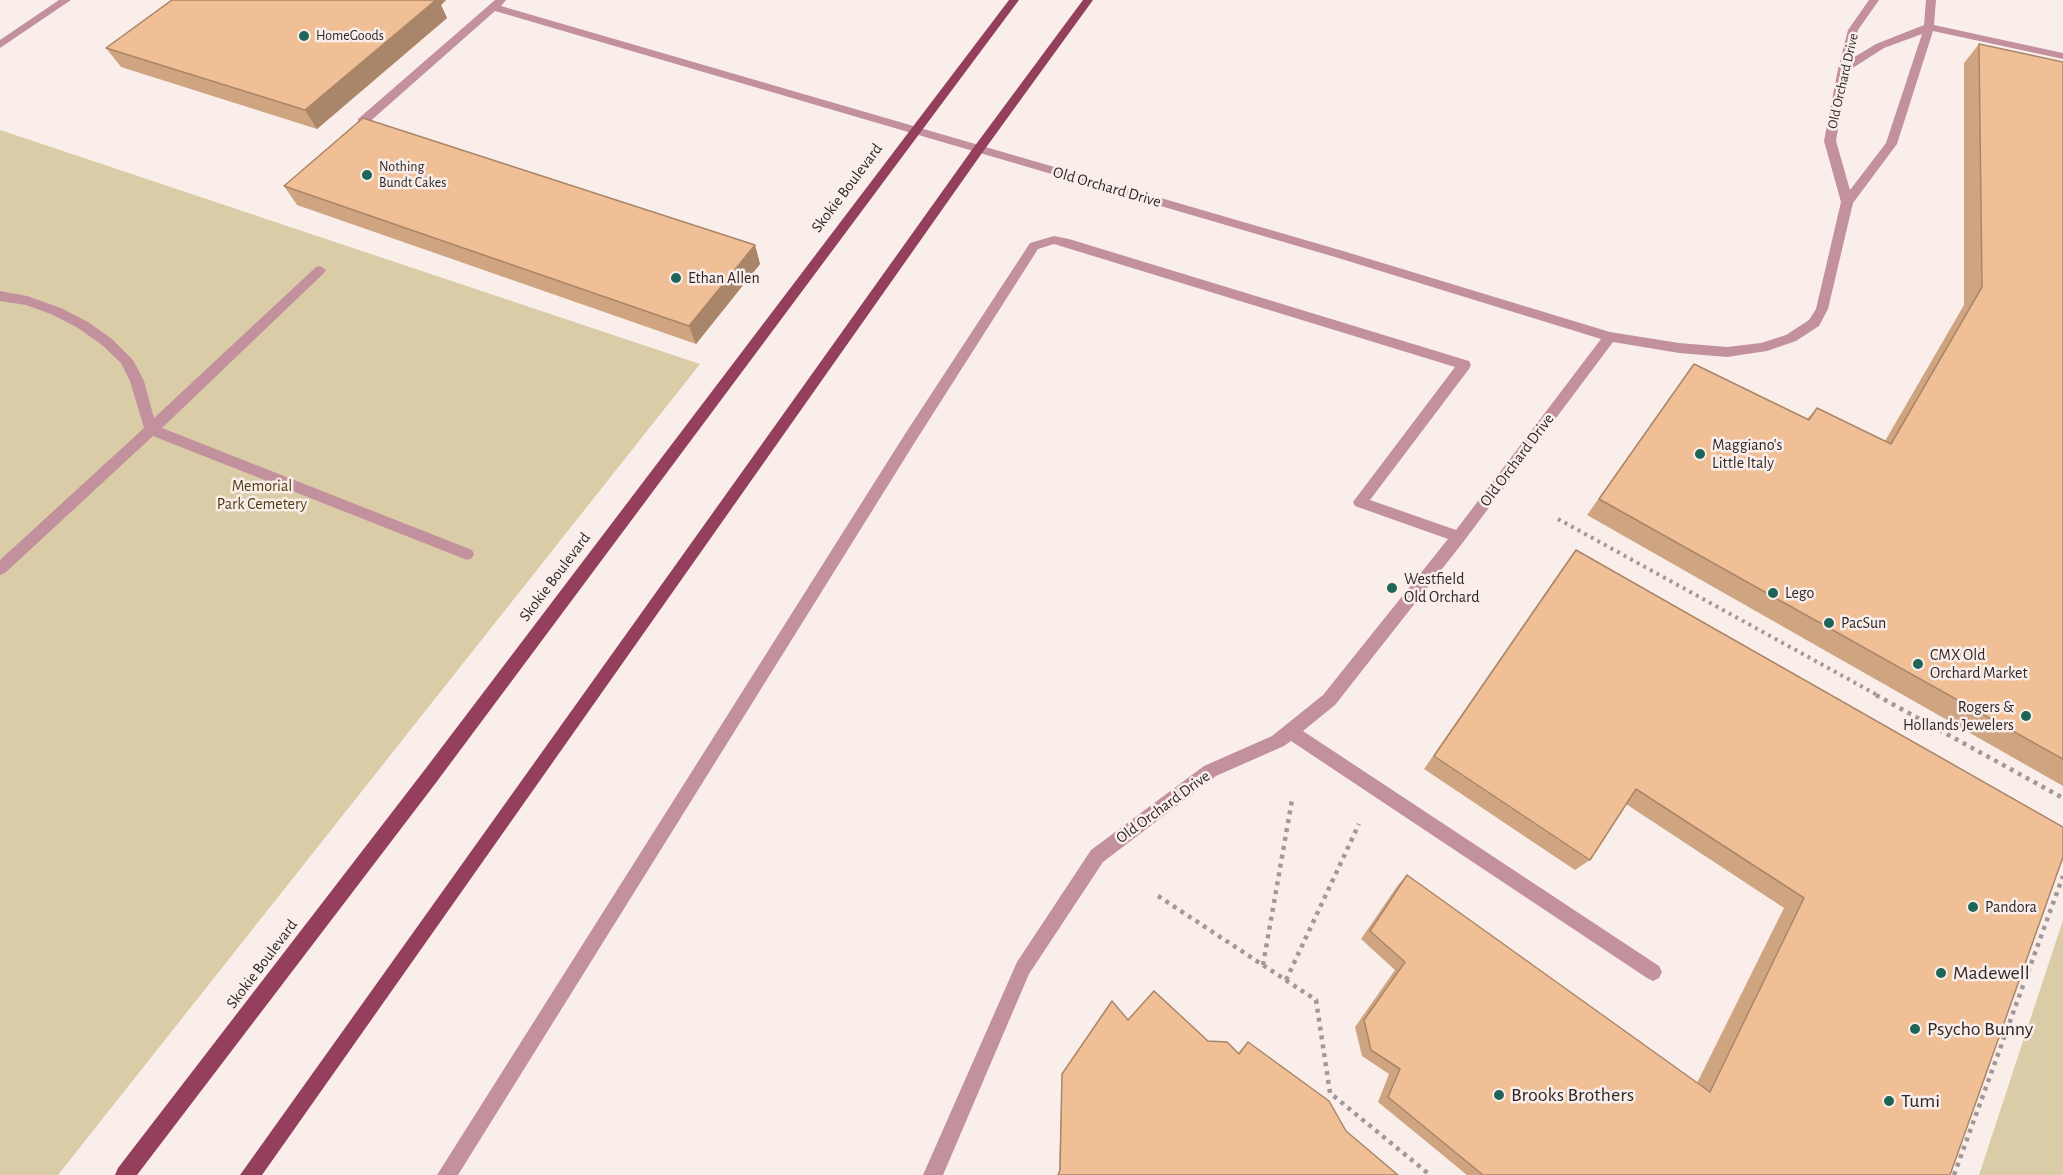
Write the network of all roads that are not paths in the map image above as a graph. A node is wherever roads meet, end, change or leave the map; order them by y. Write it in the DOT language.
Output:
graph roads {
  1 [pos="66,0"];
  2 [pos="1014,0"];
  3 [pos="1088,0"];
  4 [pos="1874,0"];
  5 [pos="1931,0"];
  6 [pos="497,3"];
  7 [pos="1929,27"];
  8 [pos="0,45"];
  9 [pos="2063,56"];
  10 [pos="1843,69"];
  11 [pos="363,122"];
  12 [pos="914,131"];
  13 [pos="978,150"];
  14 [pos="1847,202"];
  15 [pos="320,270"];
  16 [pos="0,296"];
  17 [pos="1610,337"];
  18 [pos="151,430"];
  19 [pos="1459,537"];
  20 [pos="467,554"];
  21 [pos="0,569"];
  22 [pos="1290,731"];
  23 [pos="1653,972"];
  24 [pos="125,1175"];
  25 [pos="250,1175"];
  26 [pos="447,1175"];
  27 [pos="933,1175"];
  1 -- 8 [label="lane"];
  2 -- 12 [label="main road, Skokie Boulevard"];
  3 -- 13 [label="main road"];
  4 -- 10 [label="lane, Old Orchard Drive"];
  5 -- 7 [label="lane, Old Orchard Drive"];
  6 -- 11 [label="lane"];
  6 -- 12 [label="lane, Old Orchard Drive"];
  7 -- 9 [label="lane"];
  7 -- 10 [label="lane"];
  7 -- 14 [label="lane, Old Orchard Drive"];
  10 -- 14 [label="lane, Old Orchard Drive"];
  12 -- 13 [label="lane, Old Orchard Drive"];
  12 -- 24 [label="main road, Skokie Boulevard"];
  13 -- 17 [label="lane, Old Orchard Drive"];
  13 -- 25 [label="main road"];
  14 -- 17 [label="lane, Old Orchard Drive"];
  15 -- 18 [label="lane"];
  16 -- 18 [label="lane"];
  17 -- 19 [label="lane, Old Orchard Drive"];
  18 -- 20 [label="lane"];
  18 -- 21 [label="lane"];
  19 -- 22 [label="lane, Old Orchard Drive"];
  19 -- 26 [label="lane"];
  22 -- 23 [label="lane"];
  22 -- 27 [label="lane, Old Orchard Drive"];
}
